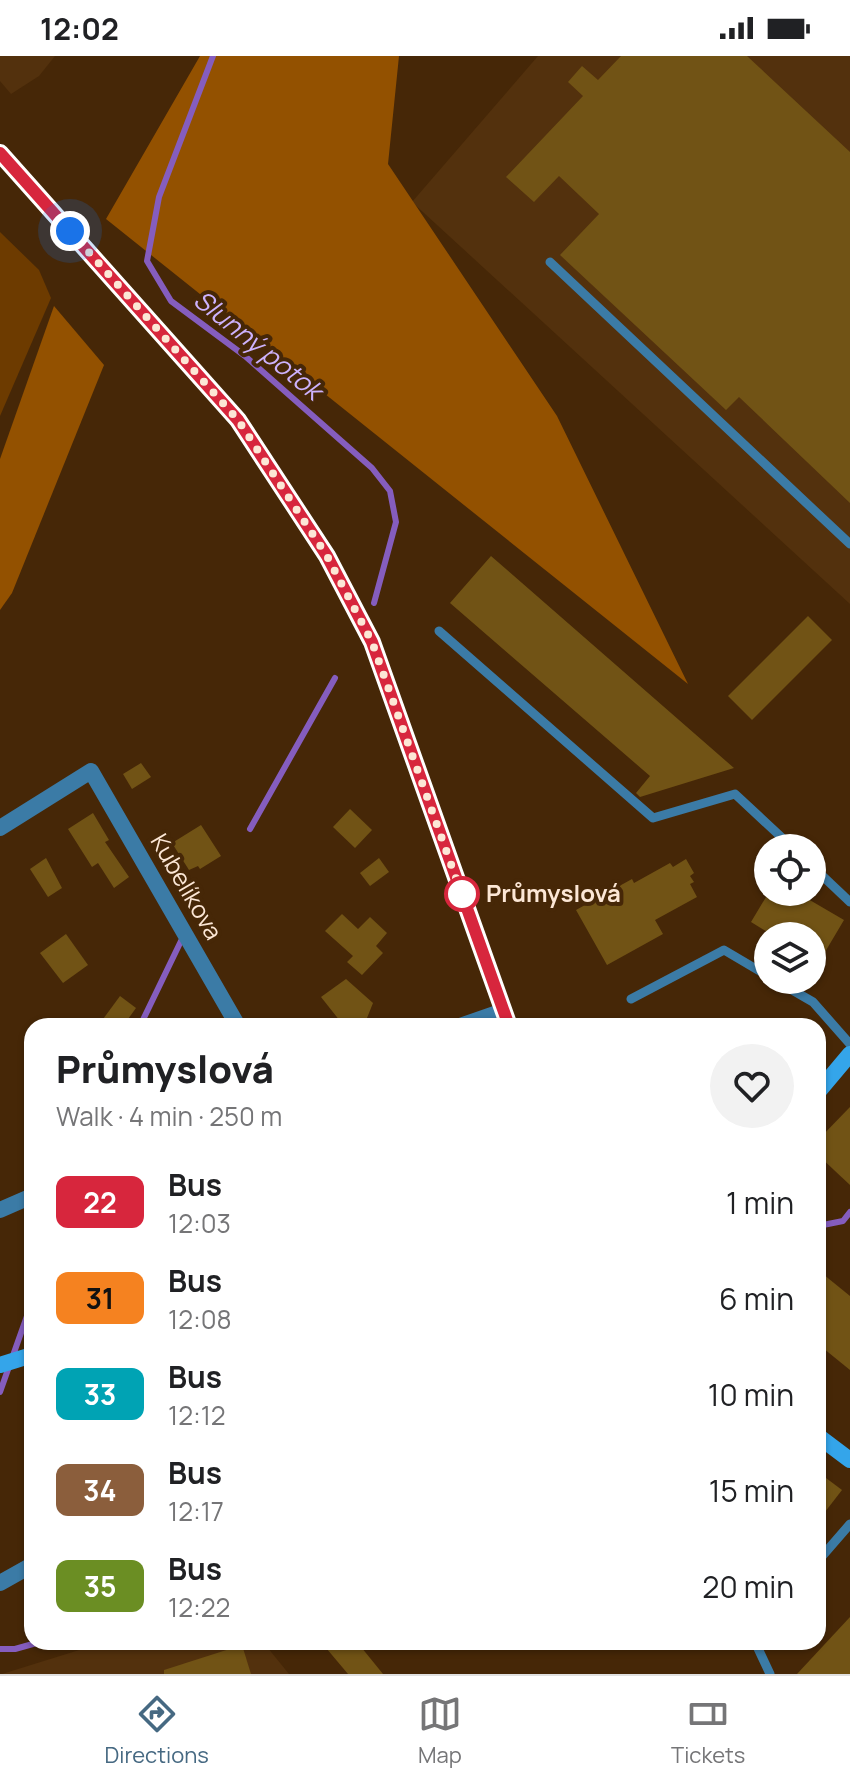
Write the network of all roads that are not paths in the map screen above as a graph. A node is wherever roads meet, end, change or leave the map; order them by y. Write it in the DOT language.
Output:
graph roads {
  1 [pos="0,153"];
  2 [pos="550,262"];
  3 [pos="850,544"];
  4 [pos="439,631"];
  5 [pos="0,828"];
  6 [pos="778,834"];
  7 [pos="826,879"];
  8 [pos="850,902"];
  9 [pos="754,968"];
  10 [pos="799,994"];
  11 [pos="631,999"];
  12 [pos="233,1018"];
  13 [pos="506,1018"];
  14 [pos="850,1044"];
  15 [pos="850,1054"];
  16 [pos="826,1082"];
  17 [pos="24,1200"];
  18 [pos="0,1210"];
  19 [pos="24,1358"];
  20 [pos="0,1365"];
  21 [pos="826,1442"];
  22 [pos="850,1460"];
  23 [pos="850,1524"];
  24 [pos="826,1552"];
  25 [pos="24,1570"];
  26 [pos="0,1583"];
  27 [pos="759,1650"];
  28 [pos="770,1674"];
  1 -- 13 [label="street"];
  2 -- 3 [label="lane"];
  4 -- 6 [label="lane"];
  5 -- 12 [label="street, Kubelíkova"];
  7 -- 8 [label="lane"];
  9 -- 11 [label="lane"];
  10 -- 14 [label="lane"];
  15 -- 16 [label="street"];
  17 -- 18 [label="street"];
  19 -- 20 [label="street"];
  21 -- 22 [label="street"];
  23 -- 24 [label="lane"];
  25 -- 26 [label="street"];
  27 -- 28 [label="lane"];
}
